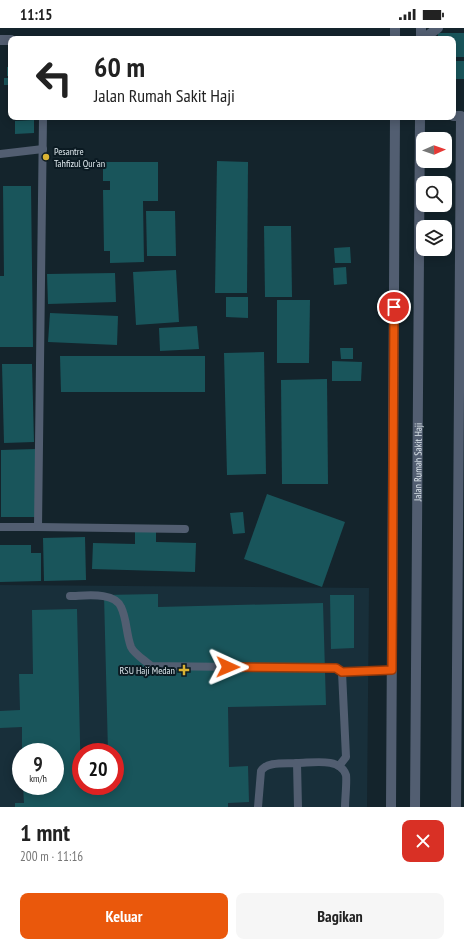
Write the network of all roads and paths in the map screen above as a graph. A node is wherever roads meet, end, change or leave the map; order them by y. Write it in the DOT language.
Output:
graph roads {
  1 [pos="438,28"];
  2 [pos="426,36"];
  3 [pos="459,116"];
  4 [pos="42,120"];
  5 [pos="395,120"];
  6 [pos="420,120"];
  7 [pos="42,149"];
  8 [pos="0,154"];
  9 [pos="0,527"];
  10 [pos="38,527"];
  11 [pos="185,529"];
  12 [pos="70,596"];
  13 [pos="392,670"];
  14 [pos="342,672"];
  15 [pos="297,763"];
  16 [pos="339,766"];
  17 [pos="258,807"];
  18 [pos="298,807"];
  19 [pos="345,807"];
  20 [pos="392,807"];
  21 [pos="415,807"];
  22 [pos="456,807"];
  1 -- 2 [label="street"];
  3 -- 22 [label="street"];
  4 -- 7 [label="lane"];
  5 -- 13 [label="street"];
  6 -- 21 [label="street, Jalan Rumah Sakit Haji"];
  7 -- 8 [label="lane"];
  7 -- 10 [label="lane"];
  9 -- 10 [label="lane"];
  10 -- 11 [label="lane"];
  12 -- 14 [label="lane"];
  13 -- 14 [label="lane"];
  13 -- 20 [label="street"];
  14 -- 16 [label="lane"];
  15 -- 16 [label="lane"];
  15 -- 17 [label="lane"];
  15 -- 18 [label="lane"];
  16 -- 19 [label="lane"];
}
